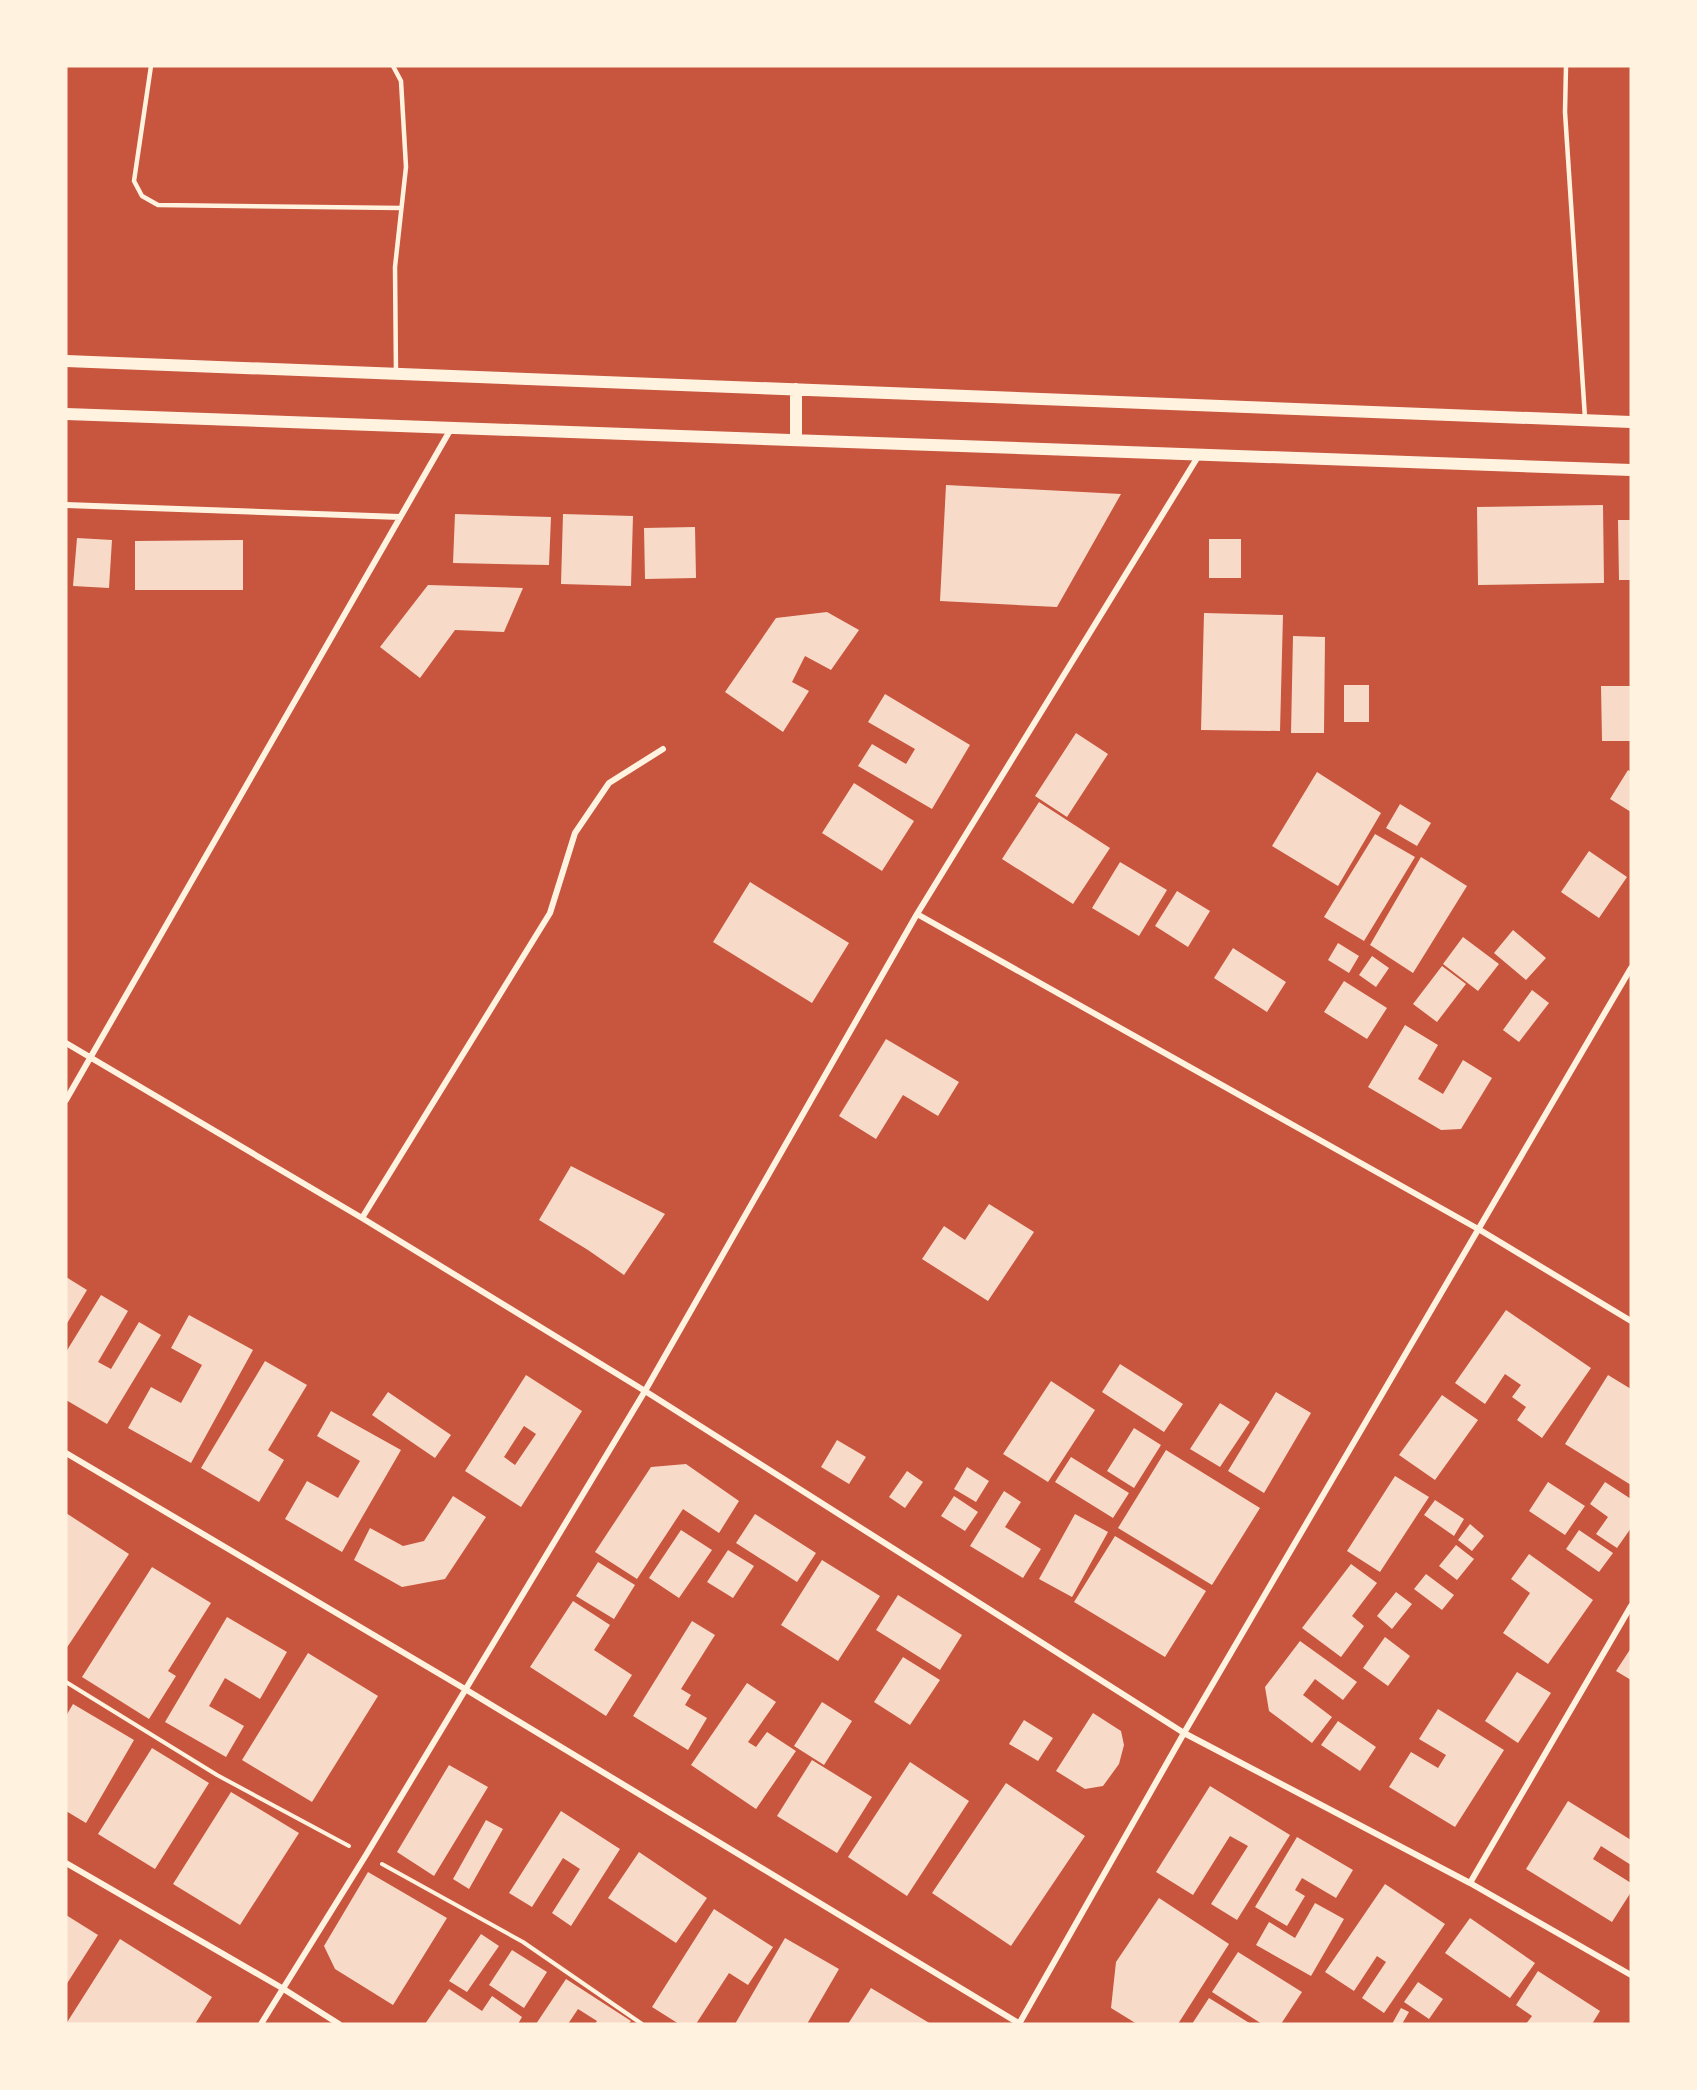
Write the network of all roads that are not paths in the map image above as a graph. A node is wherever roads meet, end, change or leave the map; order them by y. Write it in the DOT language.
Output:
graph roads {
  1 [pos="151,66"];
  2 [pos="393,66"];
  3 [pos="1566,66"];
  4 [pos="401,208"];
  5 [pos="66,361"];
  6 [pos="396,374"];
  7 [pos="796,389"];
  8 [pos="66,414"];
  9 [pos="1585,420"];
  10 [pos="1631,422"];
  11 [pos="452,427"];
  12 [pos="796,440"];
  13 [pos="1199,455"];
  14 [pos="1631,470"];
  15 [pos="66,505"];
  16 [pos="400,517"];
  17 [pos="663,749"];
  18 [pos="917,914"];
  19 [pos="1631,968"];
  20 [pos="66,1043"];
  21 [pos="92,1058"];
  22 [pos="66,1100"];
  23 [pos="362,1218"];
  24 [pos="1480,1230"];
  25 [pos="1631,1321"];
  26 [pos="645,1391"];
  27 [pos="66,1453"];
  28 [pos="1631,1606"];
  29 [pos="465,1689"];
  30 [pos="1184,1733"];
  31 [pos="66,1863"];
  32 [pos="1470,1883"];
  33 [pos="1631,1975"];
  34 [pos="282,1988"];
  35 [pos="261,2024"];
  36 [pos="339,2024"];
  37 [pos="1019,2024"];
  1 -- 4 [label="lane"];
  2 -- 4 [label="lane"];
  3 -- 9 [label="lane"];
  4 -- 6 [label="lane"];
  5 -- 6 [label="main road"];
  6 -- 7 [label="main road"];
  7 -- 9 [label="main road"];
  7 -- 12 [label="main road"];
  8 -- 11 [label="main road"];
  9 -- 10 [label="main road"];
  11 -- 12 [label="main road"];
  11 -- 16 [label="street"];
  12 -- 13 [label="main road"];
  13 -- 14 [label="main road"];
  13 -- 18 [label="street"];
  15 -- 16 [label="street"];
  16 -- 21 [label="street"];
  17 -- 23 [label="street"];
  18 -- 24 [label="street"];
  18 -- 26 [label="street"];
  19 -- 24 [label="street"];
  20 -- 21 [label="street"];
  21 -- 22 [label="street"];
  21 -- 23 [label="street"];
  23 -- 26 [label="street"];
  24 -- 25 [label="street"];
  24 -- 30 [label="street"];
  26 -- 29 [label="street"];
  26 -- 30 [label="street"];
  27 -- 29 [label="street"];
  28 -- 32 [label="street"];
  29 -- 34 [label="street"];
  29 -- 37 [label="street"];
  30 -- 32 [label="street"];
  30 -- 37 [label="street"];
  31 -- 34 [label="street"];
  32 -- 33 [label="street"];
  34 -- 35 [label="street"];
  34 -- 36 [label="street"];
}
